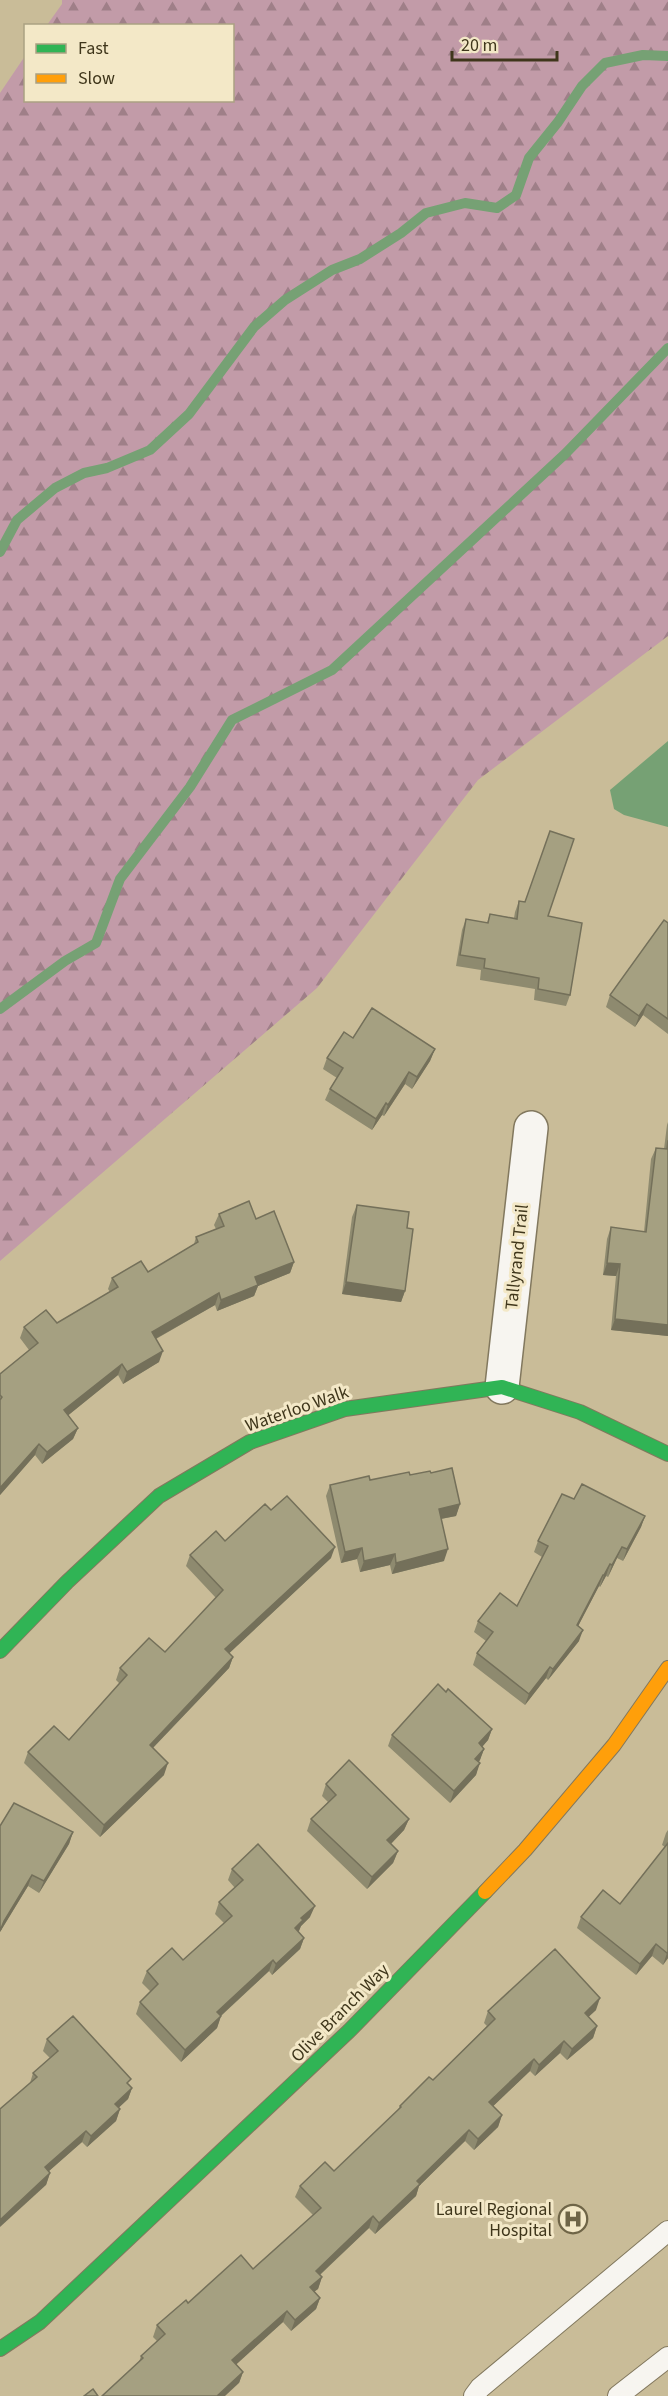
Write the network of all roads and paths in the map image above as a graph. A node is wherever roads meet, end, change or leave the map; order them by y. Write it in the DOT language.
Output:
graph roads {
  1 [pos="531,1128"];
  2 [pos="502,1387"];
  3 [pos="668,1454"];
  4 [pos="0,1651"];
  5 [pos="668,1668"];
  6 [pos="668,2231"];
  7 [pos="0,2349"];
  8 [pos="668,2357"];
  9 [pos="474,2396"];
  10 [pos="618,2396"];
  1 -- 2 [label="street, Tallyrand Trail"];
  2 -- 3 [label="street, Waterloo Walk"];
  2 -- 4 [label="street, Waterloo Walk"];
  5 -- 7 [label="street, Olive Branch Way"];
  6 -- 9 [label="lane"];
  8 -- 10 [label="lane"];
}
